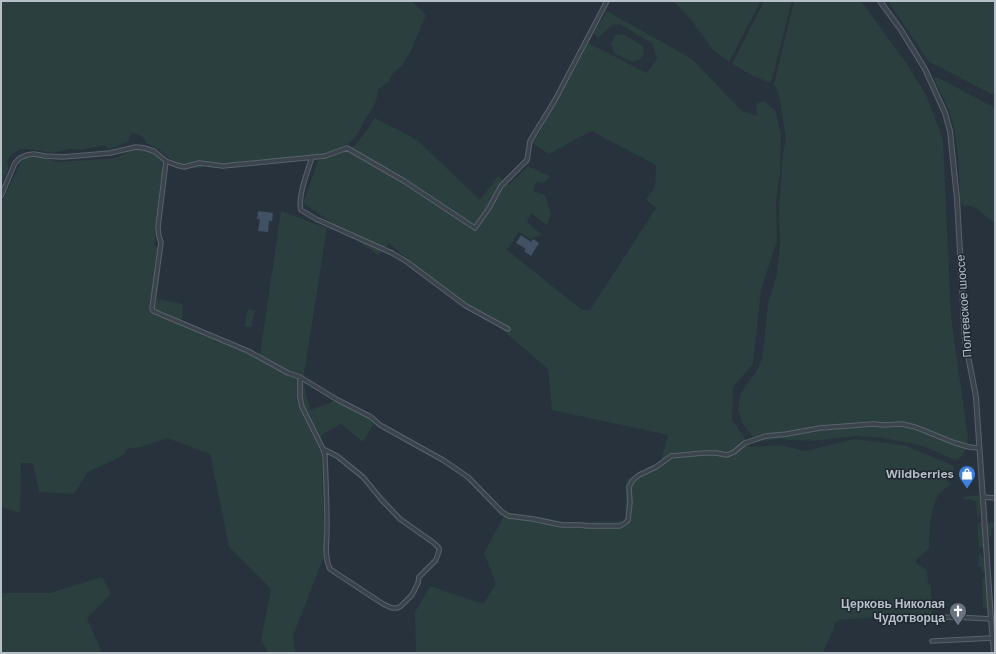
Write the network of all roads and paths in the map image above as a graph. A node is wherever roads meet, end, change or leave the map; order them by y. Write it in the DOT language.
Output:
graph roads {
  1 [pos="607,1"];
  2 [pos="880,1"];
  3 [pos="312,157"];
  4 [pos="166,161"];
  5 [pos="1,196"];
  6 [pos="508,329"];
  7 [pos="300,378"];
  8 [pos="979,448"];
  9 [pos="324,449"];
  10 [pos="982,497"];
  11 [pos="995,498"];
  12 [pos="932,618"];
  13 [pos="990,619"];
  14 [pos="993,638"];
  15 [pos="932,641"];
  16 [pos="994,653"];
  1 -- 3 [label="street"];
  2 -- 8 [label="street, Полтевское шоссе"];
  3 -- 4 [label="street"];
  3 -- 6 [label="street"];
  4 -- 5 [label="street"];
  4 -- 7 [label="street"];
  7 -- 8 [label="street"];
  7 -- 9 [label="street"];
  8 -- 10 [label="street, Полтевское шоссе"];
  9 -- 9 [label="street"];
  10 -- 11 [label="street"];
  10 -- 13 [label="street, Полтевское шоссе"];
  12 -- 13 [label="street"];
  13 -- 14 [label="street, Полтевское шоссе"];
  14 -- 15 [label="street"];
  14 -- 16 [label="street, Полтевское шоссе"];
}
